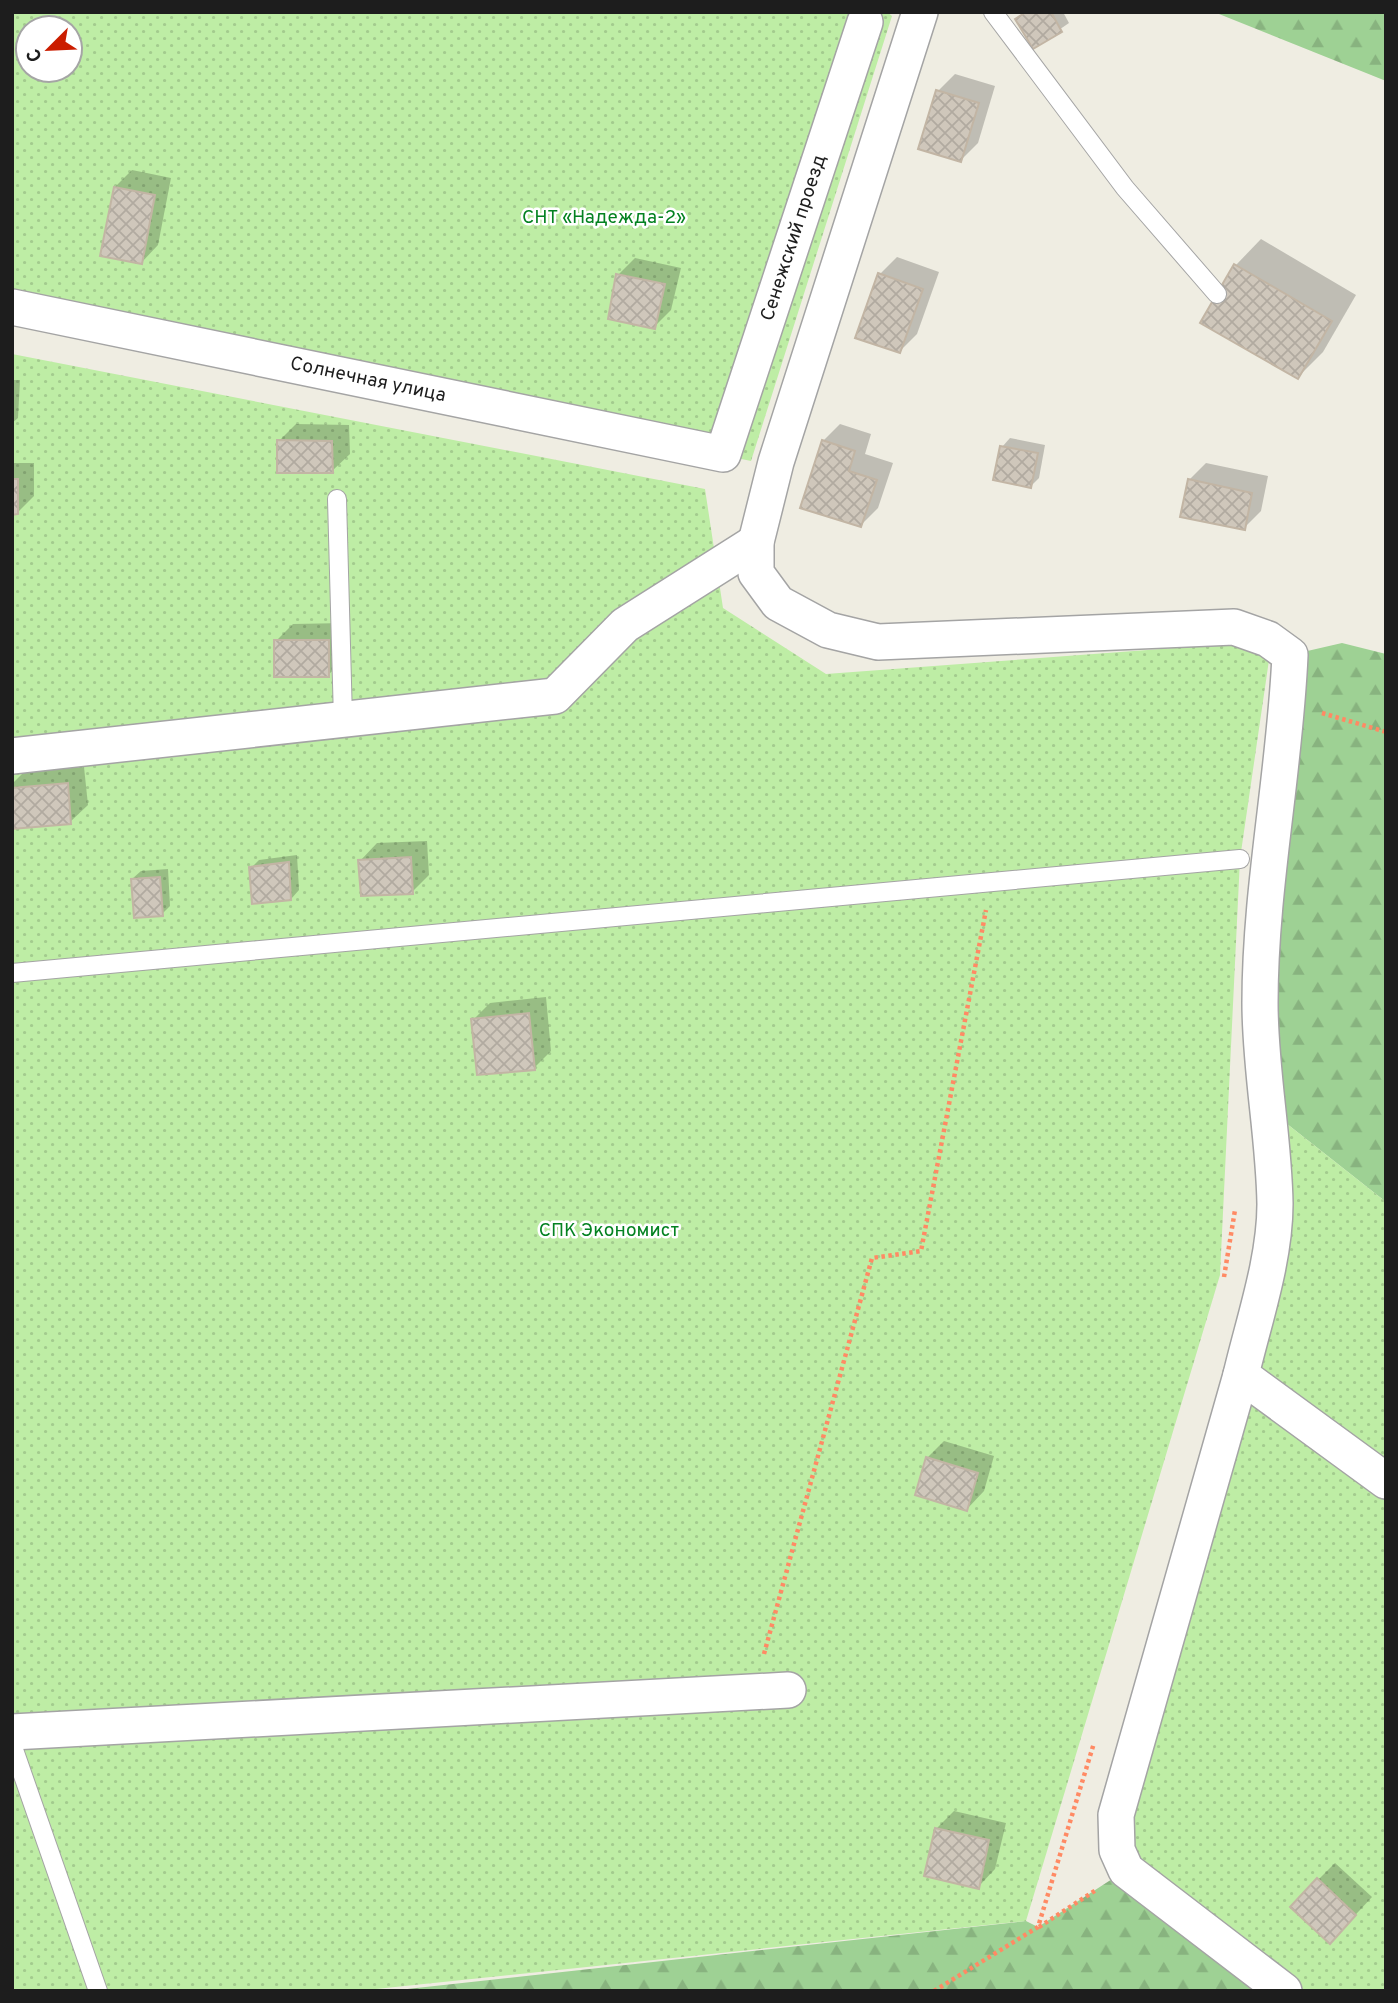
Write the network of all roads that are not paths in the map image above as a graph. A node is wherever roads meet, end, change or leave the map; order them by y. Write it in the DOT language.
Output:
graph roads {
  1 [pos="920,12"];
  2 [pos="993,12"];
  3 [pos="865,22"];
  4 [pos="1217,294"];
  5 [pos="12,307"];
  6 [pos="723,454"];
  7 [pos="337,499"];
  8 [pos="756,542"];
  9 [pos="343,719"];
  10 [pos="12,756"];
  11 [pos="1254,860"];
  12 [pos="12,973"];
  13 [pos="1241,1375"];
  14 [pos="1386,1481"];
  15 [pos="771,1691"];
  16 [pos="12,1732"];
  17 [pos="12,1744"];
  18 [pos="98,1991"];
  19 [pos="1284,1991"];
  1 -- 8 [label="street"];
  2 -- 4 [label="lane"];
  3 -- 6 [label="street, Сенежский проезд"];
  5 -- 6 [label="street, Солнечная улица"];
  7 -- 9 [label="lane"];
  8 -- 9 [label="street"];
  8 -- 11 [label="street"];
  9 -- 10 [label="street"];
  11 -- 12 [label="lane"];
  11 -- 13 [label="street"];
  13 -- 14 [label="street"];
  13 -- 19 [label="street"];
  15 -- 16 [label="street"];
  17 -- 18 [label="lane"];
}
